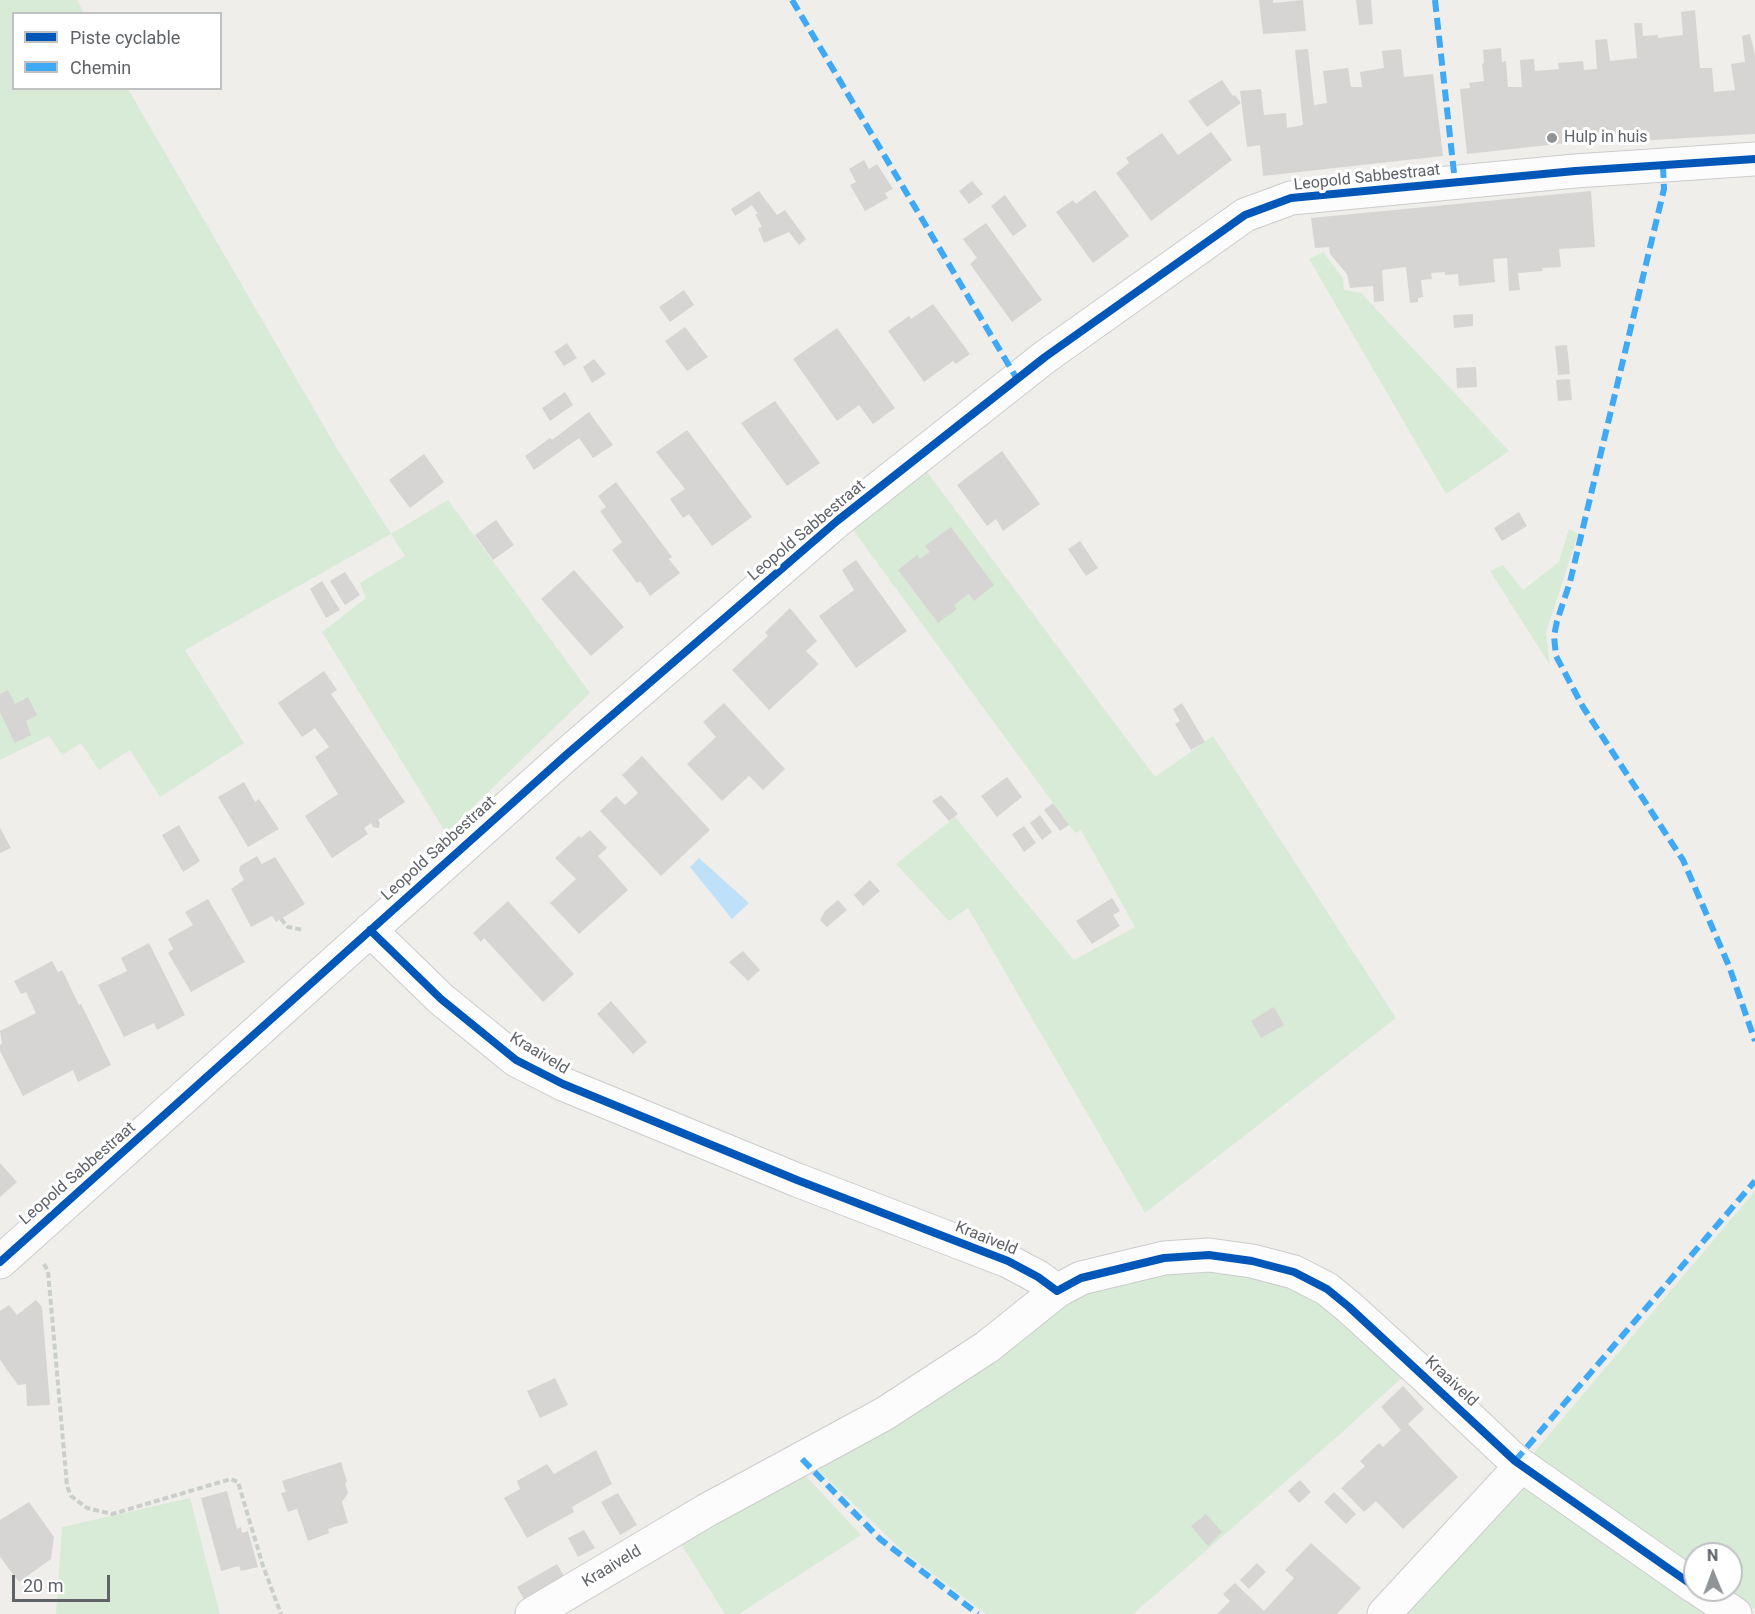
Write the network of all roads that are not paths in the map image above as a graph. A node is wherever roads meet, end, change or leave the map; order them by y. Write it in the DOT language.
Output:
graph roads {
  1 [pos="1755,159"];
  2 [pos="370,930"];
  3 [pos="0,1262"];
  4 [pos="1057,1291"];
  5 [pos="1521,1466"];
  6 [pos="1683,1579"];
  7 [pos="1718,1602"];
  8 [pos="532,1614"];
  9 [pos="1384,1614"];
  10 [pos="1735,1614"];
  1 -- 2 [label="street, Leopold Sabbestraat"];
  2 -- 3 [label="street, Leopold Sabbestraat"];
  2 -- 4 [label="street, Kraaiveld"];
  4 -- 5 [label="street, Kraaiveld"];
  4 -- 8 [label="street, Kraaiveld"];
  5 -- 6 [label="street, Kraaiveld"];
  5 -- 9 [label="street"];
  7 -- 10 [label="street"];
}
